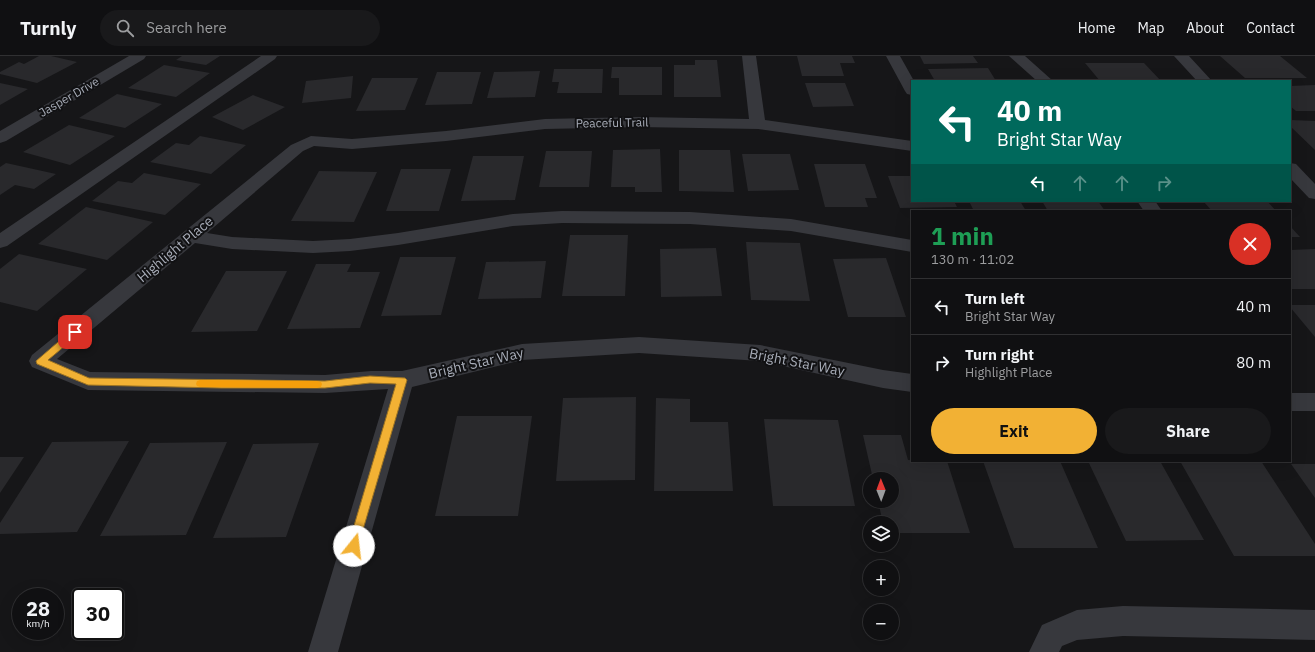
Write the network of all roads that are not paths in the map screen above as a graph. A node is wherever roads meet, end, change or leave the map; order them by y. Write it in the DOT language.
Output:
graph roads {
  1 [pos="270,56"];
  2 [pos="749,56"];
  3 [pos="894,56"];
  4 [pos="1016,56"];
  5 [pos="1181,56"];
  6 [pos="132,57"];
  7 [pos="1045,80"];
  8 [pos="1204,80"];
  9 [pos="911,89"];
  10 [pos="758,124"];
  11 [pos="0,138"];
  12 [pos="311,141"];
  13 [pos="911,146"];
  14 [pos="1291,169"];
  15 [pos="1315,194"];
  16 [pos="191,236"];
  17 [pos="0,242"];
  18 [pos="911,246"];
  19 [pos="40,361"];
  20 [pos="402,380"];
  21 [pos="911,383"];
  22 [pos="1291,402"];
  23 [pos="1315,402"];
  24 [pos="1315,625"];
  25 [pos="323,652"];
  26 [pos="1044,652"];
  1 -- 17 [label="street"];
  2 -- 10 [label="street"];
  3 -- 9 [label="street"];
  4 -- 7 [label="street"];
  5 -- 8 [label="street"];
  6 -- 11 [label="street, Jasper Drive"];
  10 -- 12 [label="street, Peaceful Trail"];
  10 -- 13 [label="street, Peaceful Trail"];
  12 -- 16 [label="street, Highlight Place"];
  14 -- 15 [label="street"];
  16 -- 18 [label="street"];
  16 -- 19 [label="street, Highlight Place"];
  19 -- 20 [label="street, Bright Star Way"];
  20 -- 21 [label="street, Bright Star Way"];
  20 -- 25 [label="street"];
  22 -- 23 [label="street"];
  24 -- 26 [label="street"];
}
